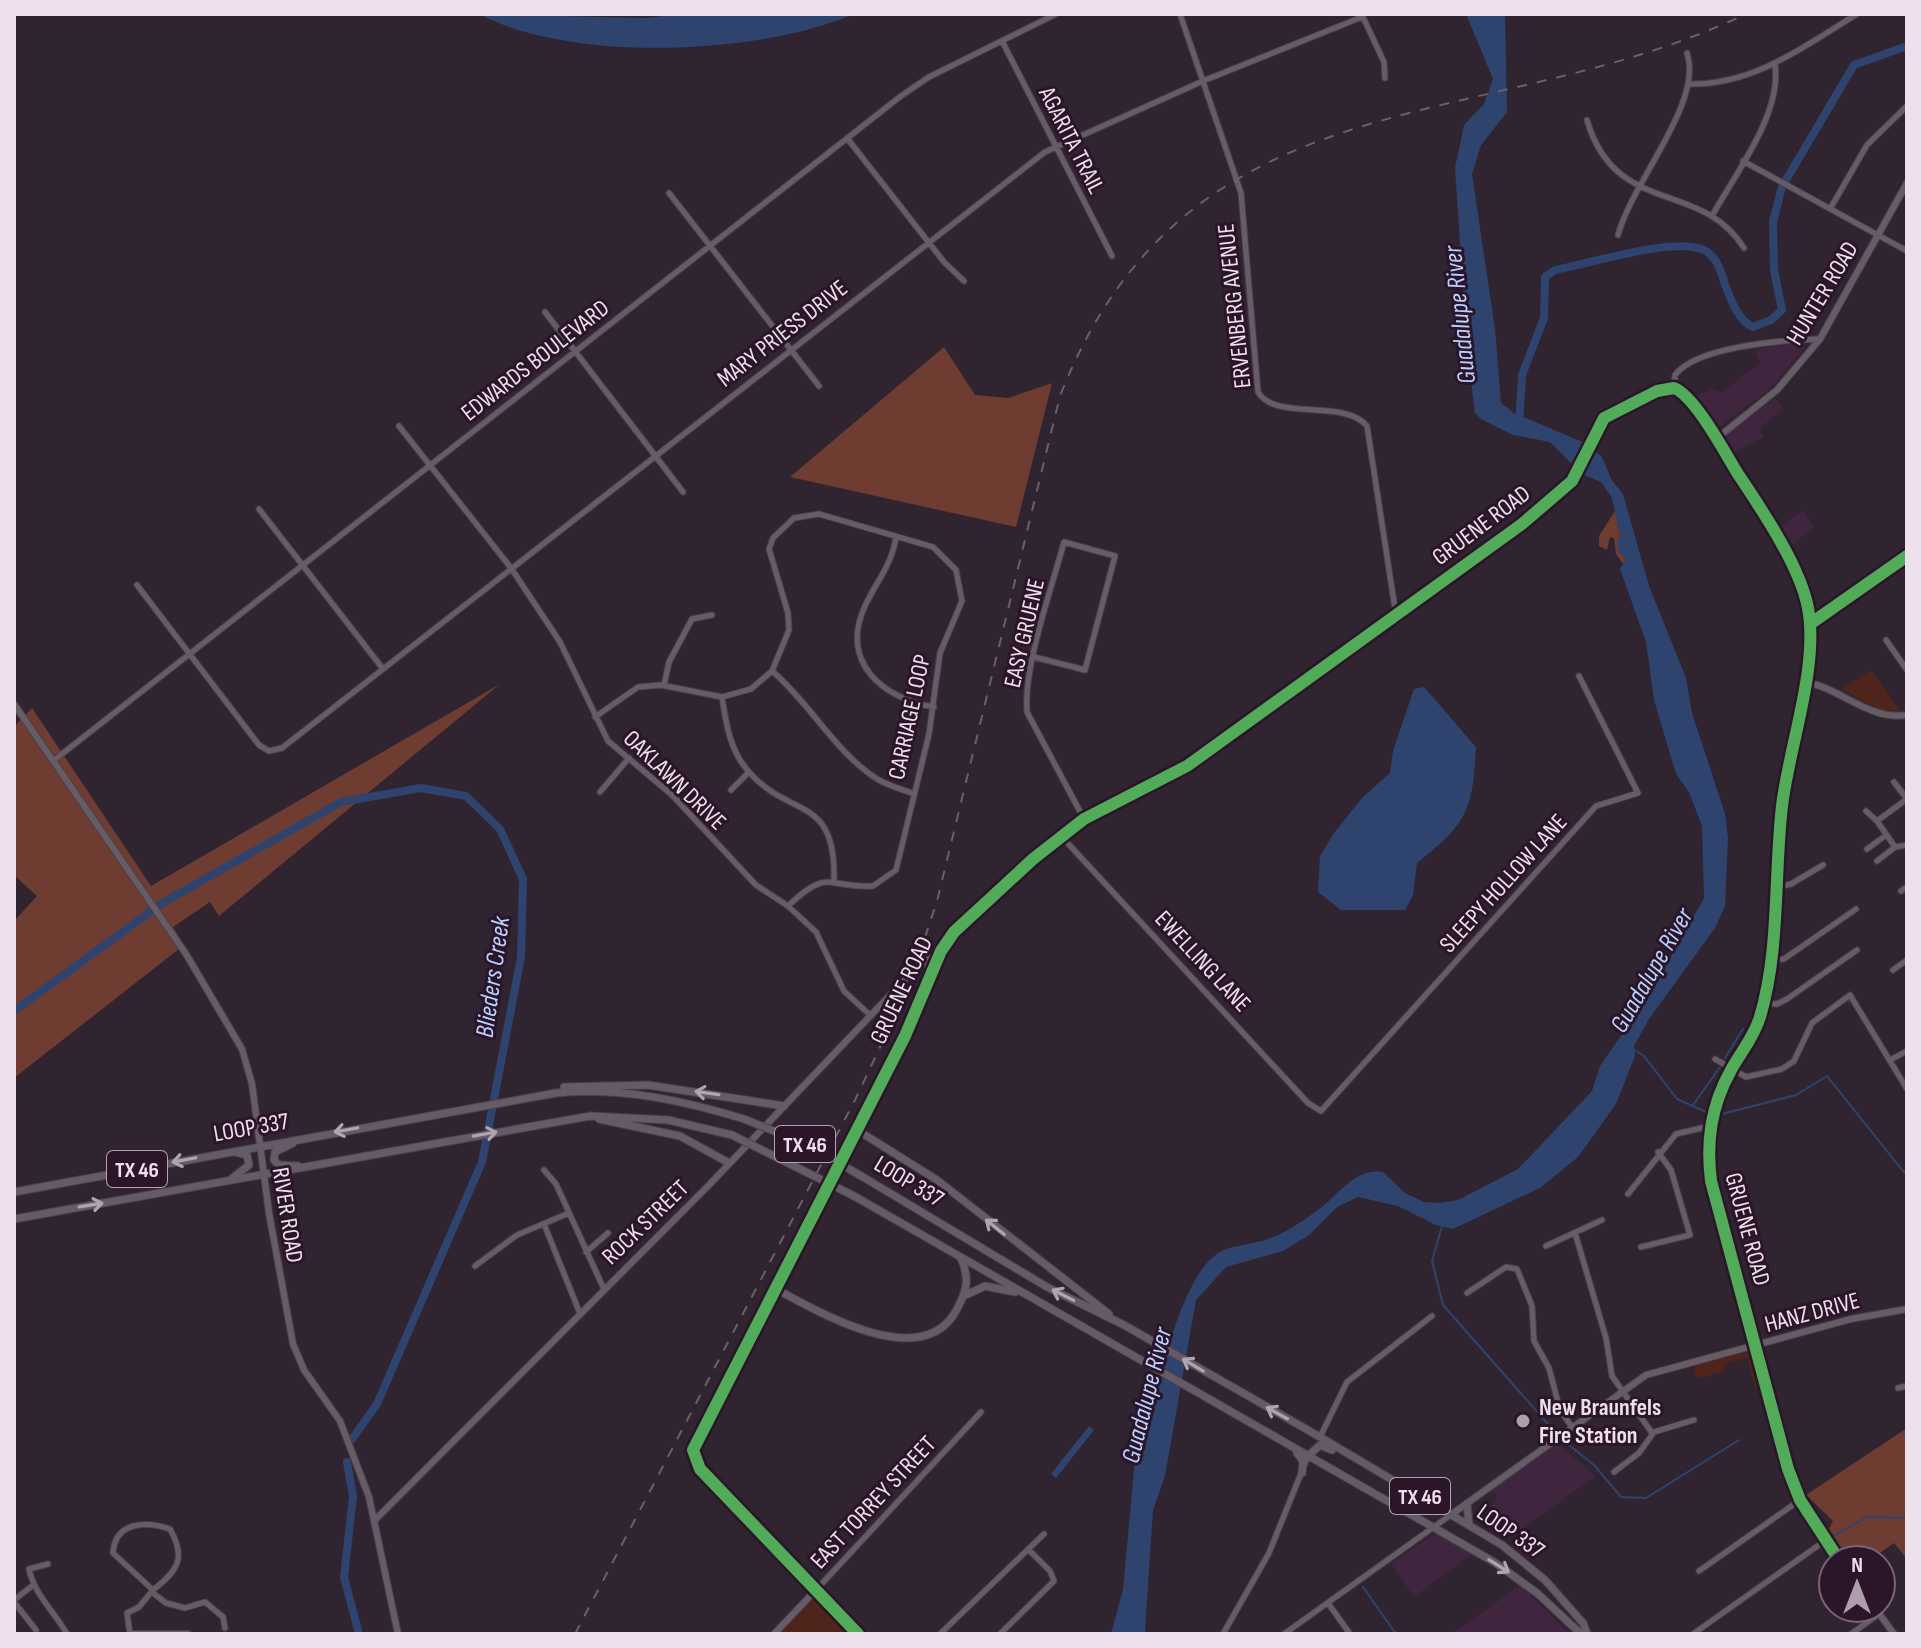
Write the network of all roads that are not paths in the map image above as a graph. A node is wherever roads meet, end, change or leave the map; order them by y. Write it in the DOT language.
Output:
graph roads {
  1 [pos="1056,14"];
  2 [pos="1180,14"];
  3 [pos="1857,14"];
  4 [pos="1362,15"];
  5 [pos="1002,41"];
  6 [pos="1687,53"];
  7 [pos="1775,65"];
  8 [pos="1385,78"];
  9 [pos="1203,81"];
  10 [pos="1690,84"];
  11 [pos="1907,106"];
  12 [pos="1587,120"];
  13 [pos="847,138"];
  14 [pos="1054,146"];
  15 [pos="1743,161"];
  16 [pos="1907,183"];
  17 [pos="1638,184"];
  18 [pos="669,193"];
  19 [pos="1830,209"];
  20 [pos="1712,216"];
  21 [pos="1618,235"];
  22 [pos="1877,235"];
  23 [pos="928,242"];
  24 [pos="709,246"];
  25 [pos="1744,248"];
  26 [pos="1907,251"];
  27 [pos="1112,256"];
  28 [pos="964,281"];
  29 [pos="545,312"];
  30 [pos="1820,339"];
  31 [pos="791,350"];
  32 [pos="574,351"];
  33 [pos="819,386"];
  34 [pos="1674,388"];
  35 [pos="399,426"];
  36 [pos="1716,439"];
  37 [pos="655,455"];
  38 [pos="431,466"];
  39 [pos="683,492"];
  40 [pos="259,509"];
  41 [pos="896,537"];
  42 [pos="1907,556"];
  43 [pos="303,566"];
  44 [pos="511,568"];
  45 [pos="137,585"];
  46 [pos="712,615"];
  47 [pos="1396,615"];
  48 [pos="1810,624"];
  49 [pos="1886,640"];
  50 [pos="191,655"];
  51 [pos="1034,657"];
  52 [pos="383,669"];
  53 [pos="1907,670"];
  54 [pos="772,671"];
  55 [pos="1579,676"];
  56 [pos="1805,682"];
  57 [pos="664,685"];
  58 [pos="722,697"];
  59 [pos="14,704"];
  60 [pos="934,707"];
  61 [pos="1907,715"];
  62 [pos="595,717"];
  63 [pos="629,758"];
  64 [pos="53,761"];
  65 [pos="749,772"];
  66 [pos="1894,782"];
  67 [pos="731,790"];
  68 [pos="600,792"];
  69 [pos="912,793"];
  70 [pos="1907,799"];
  71 [pos="1866,811"];
  72 [pos="1084,819"];
  73 [pos="1877,821"];
  74 [pos="1061,836"];
  75 [pos="1885,836"];
  76 [pos="1907,845"];
  77 [pos="1895,847"];
  78 [pos="1867,849"];
  79 [pos="1877,861"];
  80 [pos="1823,865"];
  81 [pos="834,880"];
  82 [pos="1775,887"];
  83 [pos="788,906"];
  84 [pos="1856,909"];
  85 [pos="1857,950"];
  86 [pos="941,951"];
  87 [pos="1769,960"];
  88 [pos="1907,960"];
  89 [pos="1893,970"];
  90 [pos="1763,1003"];
  91 [pos="871,1016"];
  92 [pos="1907,1051"];
  93 [pos="1715,1059"];
  94 [pos="1890,1060"];
  95 [pos="1731,1070"];
  96 [pos="1907,1089"];
  97 [pos="521,1098"];
  98 [pos="784,1106"];
  99 [pos="1318,1111"];
  100 [pos="590,1116"];
  101 [pos="1710,1126"];
  102 [pos="857,1130"];
  103 [pos="309,1137"];
  104 [pos="260,1145"];
  105 [pos="227,1151"];
  106 [pos="1658,1152"];
  107 [pos="729,1163"];
  108 [pos="320,1166"];
  109 [pos="544,1170"];
  110 [pos="264,1175"];
  111 [pos="225,1183"];
  112 [pos="14,1192"];
  113 [pos="1628,1194"];
  114 [pos="569,1213"];
  115 [pos="14,1219"];
  116 [pos="1602,1220"];
  117 [pos="544,1224"];
  118 [pos="608,1233"];
  119 [pos="1575,1233"];
  120 [pos="1546,1246"];
  121 [pos="1641,1247"];
  122 [pos="586,1252"];
  123 [pos="961,1258"];
  124 [pos="475,1266"];
  125 [pos="603,1287"];
  126 [pos="776,1289"];
  127 [pos="1467,1293"];
  128 [pos="1024,1294"];
  129 [pos="965,1296"];
  130 [pos="1907,1309"];
  131 [pos="579,1311"];
  132 [pos="1432,1316"];
  133 [pos="1124,1325"];
  134 [pos="1756,1346"];
  135 [pos="1907,1386"];
  136 [pos="1898,1388"];
  137 [pos="1622,1392"];
  138 [pos="981,1412"];
  139 [pos="1694,1420"];
  140 [pos="1572,1427"];
  141 [pos="1260,1428"];
  142 [pos="1652,1433"];
  143 [pos="1320,1437"];
  144 [pos="1308,1456"];
  145 [pos="1320,1463"];
  146 [pos="1373,1469"];
  147 [pos="1614,1472"];
  148 [pos="1302,1473"];
  149 [pos="1800,1500"];
  150 [pos="1467,1504"];
  151 [pos="1452,1514"];
  152 [pos="375,1520"];
  153 [pos="1469,1525"];
  154 [pos="1431,1528"];
  155 [pos="1044,1534"];
  156 [pos="1826,1540"];
  157 [pos="1829,1544"];
  158 [pos="1028,1549"];
  159 [pos="48,1564"];
  160 [pos="1699,1571"];
  161 [pos="32,1586"];
  162 [pos="816,1590"];
  163 [pos="153,1591"];
  164 [pos="14,1601"];
  165 [pos="1328,1603"];
  166 [pos="225,1628"];
  167 [pos="36,1630"];
  168 [pos="67,1634"];
  169 [pos="130,1634"];
  170 [pos="188,1634"];
  171 [pos="398,1634"];
  172 [pos="774,1634"];
  173 [pos="858,1634"];
  174 [pos="940,1634"];
  175 [pos="1000,1634"];
  176 [pos="1223,1634"];
  177 [pos="1284,1634"];
  178 [pos="1350,1634"];
  179 [pos="1584,1634"];
  180 [pos="1693,1634"];
  1 -- 5 [label="street, EDWARDS BOULEVARD"];
  2 -- 9 [label="street, ERVENBERG AVENUE"];
  3 -- 7 [label="street"];
  4 -- 8 [label="street"];
  4 -- 9 [label="street, MARY PRIESS DRIVE"];
  5 -- 13 [label="street, EDWARDS BOULEVARD"];
  5 -- 14 [label="street, AGARITA TRAIL"];
  6 -- 10 [label="street"];
  7 -- 10 [label="street"];
  7 -- 15 [label="street"];
  9 -- 14 [label="street, MARY PRIESS DRIVE"];
  9 -- 47 [label="street, ERVENBERG AVENUE"];
  10 -- 17 [label="street"];
  11 -- 19 [label="street"];
  12 -- 17 [label="street"];
  13 -- 23 [label="street"];
  13 -- 24 [label="street, EDWARDS BOULEVARD"];
  14 -- 23 [label="street, MARY PRIESS DRIVE"];
  14 -- 27 [label="street, AGARITA TRAIL"];
  15 -- 19 [label="street"];
  15 -- 20 [label="street"];
  16 -- 22 [label="street, HUNTER ROAD"];
  17 -- 20 [label="street"];
  17 -- 21 [label="street"];
  18 -- 24 [label="street"];
  19 -- 22 [label="street"];
  20 -- 25 [label="street"];
  22 -- 26 [label="street"];
  22 -- 30 [label="street, HUNTER ROAD"];
  23 -- 28 [label="street"];
  23 -- 31 [label="street, MARY PRIESS DRIVE"];
  24 -- 31 [label="street"];
  24 -- 32 [label="street, EDWARDS BOULEVARD"];
  29 -- 32 [label="street"];
  30 -- 34 [label="street"];
  30 -- 36 [label="street, HUNTER ROAD"];
  31 -- 33 [label="street"];
  31 -- 37 [label="street, MARY PRIESS DRIVE"];
  32 -- 37 [label="street"];
  32 -- 38 [label="street, EDWARDS BOULEVARD"];
  34 -- 36 [label="street, GRUENE ROAD"];
  34 -- 47 [label="street, GRUENE ROAD"];
  35 -- 38 [label="street, OAKLAWN DRIVE"];
  36 -- 48 [label="street, GRUENE ROAD"];
  37 -- 39 [label="street"];
  37 -- 44 [label="street, MARY PRIESS DRIVE"];
  38 -- 43 [label="street, EDWARDS BOULEVARD"];
  38 -- 44 [label="street, OAKLAWN DRIVE"];
  40 -- 43 [label="street"];
  41 -- 54 [label="street, CARRIAGE LOOP"];
  41 -- 60 [label="street, CARRIAGE LOOP"];
  41 -- 60 [label="street"];
  42 -- 48 [label="street"];
  43 -- 50 [label="street, EDWARDS BOULEVARD"];
  43 -- 52 [label="street"];
  44 -- 52 [label="street, MARY PRIESS DRIVE"];
  44 -- 62 [label="street, OAKLAWN DRIVE"];
  45 -- 50 [label="street"];
  46 -- 57 [label="street"];
  47 -- 72 [label="street, GRUENE ROAD"];
  48 -- 56 [label="street, GRUENE ROAD"];
  49 -- 53 [label="street"];
  50 -- 52 [label="street, MARY PRIESS DRIVE"];
  50 -- 64 [label="street, EDWARDS BOULEVARD"];
  51 -- 51 [label="street, EASY GRUENE"];
  51 -- 72 [label="street, EASY GRUENE"];
  54 -- 58 [label="street"];
  54 -- 69 [label="street"];
  55 -- 99 [label="street, SLEEPY HOLLOW LANE"];
  56 -- 61 [label="street"];
  56 -- 82 [label="street, GRUENE ROAD"];
  57 -- 58 [label="street"];
  57 -- 62 [label="street"];
  58 -- 65 [label="street"];
  59 -- 64 [label="street, RIVER ROAD"];
  60 -- 69 [label="street, CARRIAGE LOOP"];
  62 -- 63 [label="street, OAKLAWN DRIVE"];
  63 -- 68 [label="street"];
  63 -- 83 [label="street, OAKLAWN DRIVE"];
  64 -- 104 [label="street, RIVER ROAD"];
  65 -- 67 [label="street"];
  65 -- 81 [label="street"];
  66 -- 70 [label="street"];
  69 -- 81 [label="street, CARRIAGE LOOP"];
  70 -- 73 [label="street"];
  71 -- 73 [label="street"];
  72 -- 74 [label="street, GRUENE ROAD"];
  73 -- 75 [label="street"];
  74 -- 86 [label="street, GRUENE ROAD"];
  74 -- 99 [label="street, EWELLING LANE"];
  75 -- 77 [label="street"];
  75 -- 78 [label="street"];
  76 -- 77 [label="street"];
  77 -- 79 [label="street"];
  80 -- 82 [label="street"];
  81 -- 83 [label="street"];
  82 -- 87 [label="street, GRUENE ROAD"];
  83 -- 91 [label="street, OAKLAWN DRIVE"];
  84 -- 87 [label="street"];
  85 -- 90 [label="street"];
  86 -- 91 [label="street, ROCK STREET"];
  86 -- 102 [label="street, GRUENE ROAD"];
  87 -- 90 [label="street, GRUENE ROAD"];
  88 -- 89 [label="street"];
  90 -- 95 [label="street, GRUENE ROAD"];
  91 -- 98 [label="street, ROCK STREET"];
  92 -- 94 [label="street"];
  93 -- 95 [label="street"];
  94 -- 95 [label="street"];
  94 -- 96 [label="street"];
  95 -- 101 [label="street, GRUENE ROAD"];
  98 -- 97 [label="main road, one-way"];
  97 -- 103 [label="main road, LOOP 337 / TX 46, one-way"];
  133 -- 97 [label="main road, LOOP 337 / TX 46, one-way, bridge"];
  98 -- 107 [label="street, ROCK STREET"];
  100 -- 107 [label="main road"];
  108 -- 100 [label="main road, LOOP 337 / TX 46, one-way"];
  100 -- 123 [label="main road, LOOP 337 / TX 46, bridge"];
  101 -- 106 [label="street"];
  101 -- 134 [label="street, GRUENE ROAD"];
  102 -- 126 [label="street, GRUENE ROAD"];
  133 -- 102 [label="main road, one-way"];
  103 -- 104 [label="main road, LOOP 337 / TX 46"];
  103 -- 108 [label="main road"];
  104 -- 105 [label="main road, LOOP 337 / TX 46"];
  104 -- 110 [label="street, RIVER ROAD"];
  105 -- 111 [label="main road"];
  105 -- 112 [label="main road, LOOP 337 / TX 46, one-way"];
  106 -- 113 [label="street"];
  106 -- 121 [label="street"];
  107 -- 125 [label="street, ROCK STREET"];
  108 -- 110 [label="main road, LOOP 337 / TX 46"];
  109 -- 114 [label="street"];
  110 -- 111 [label="main road, LOOP 337 / TX 46"];
  110 -- 152 [label="street, RIVER ROAD"];
  115 -- 111 [label="main road, LOOP 337 / TX 46, one-way"];
  114 -- 117 [label="street"];
  114 -- 122 [label="street"];
  116 -- 119 [label="street"];
  117 -- 124 [label="street"];
  117 -- 131 [label="street"];
  118 -- 122 [label="street"];
  119 -- 120 [label="street"];
  119 -- 137 [label="street"];
  122 -- 125 [label="street"];
  123 -- 128 [label="main road, LOOP 337 / TX 46"];
  123 -- 129 [label="main road"];
  125 -- 131 [label="street, ROCK STREET"];
  126 -- 129 [label="main road"];
  126 -- 162 [label="street, GRUENE ROAD"];
  127 -- 140 [label="street"];
  128 -- 129 [label="main road"];
  128 -- 141 [label="main road, LOOP 337 / TX 46"];
  130 -- 134 [label="street, HANZ DRIVE"];
  131 -- 152 [label="street, ROCK STREET"];
  132 -- 143 [label="street"];
  143 -- 133 [label="main road, LOOP 337 / TX 46, one-way"];
  134 -- 137 [label="street, HANZ DRIVE"];
  134 -- 149 [label="street, GRUENE ROAD"];
  135 -- 136 [label="street"];
  137 -- 140 [label="street, HANZ DRIVE"];
  137 -- 142 [label="street"];
  138 -- 162 [label="street, EAST TORREY STREET"];
  139 -- 142 [label="street"];
  140 -- 150 [label="street, HANZ DRIVE"];
  141 -- 144 [label="main road, LOOP 337 / TX 46"];
  141 -- 148 [label="main road"];
  142 -- 147 [label="street"];
  143 -- 146 [label="main road, LOOP 337 / TX 46"];
  144 -- 145 [label="main road, LOOP 337 / TX 46"];
  144 -- 146 [label="main road"];
  144 -- 148 [label="street"];
  145 -- 148 [label="main road"];
  145 -- 154 [label="main road, LOOP 337 / TX 46"];
  146 -- 151 [label="main road, LOOP 337 / TX 46"];
  148 -- 176 [label="street"];
  149 -- 156 [label="street, GRUENE ROAD"];
  149 -- 160 [label="street"];
  150 -- 151 [label="street, HANZ DRIVE"];
  150 -- 153 [label="main road"];
  151 -- 153 [label="main road, LOOP 337 / TX 46"];
  151 -- 154 [label="street, HANZ DRIVE"];
  152 -- 171 [label="street, RIVER ROAD"];
  153 -- 179 [label="main road, LOOP 337 / TX 46"];
  154 -- 165 [label="street, HANZ DRIVE"];
  154 -- 179 [label="main road, LOOP 337 / TX 46, one-way"];
  155 -- 158 [label="street"];
  156 -- 157 [label="street, GRUENE ROAD"];
  156 -- 180 [label="street"];
  158 -- 174 [label="street"];
  158 -- 175 [label="street"];
  159 -- 161 [label="street"];
  161 -- 164 [label="street"];
  161 -- 168 [label="street"];
  162 -- 172 [label="street, EAST TORREY STREET"];
  162 -- 173 [label="street, GRUENE ROAD"];
  163 -- 163 [label="street"];
  163 -- 166 [label="street"];
  163 -- 169 [label="street"];
  164 -- 167 [label="street"];
  165 -- 177 [label="street, HANZ DRIVE"];
  165 -- 178 [label="street"];
  169 -- 170 [label="street"];
}
